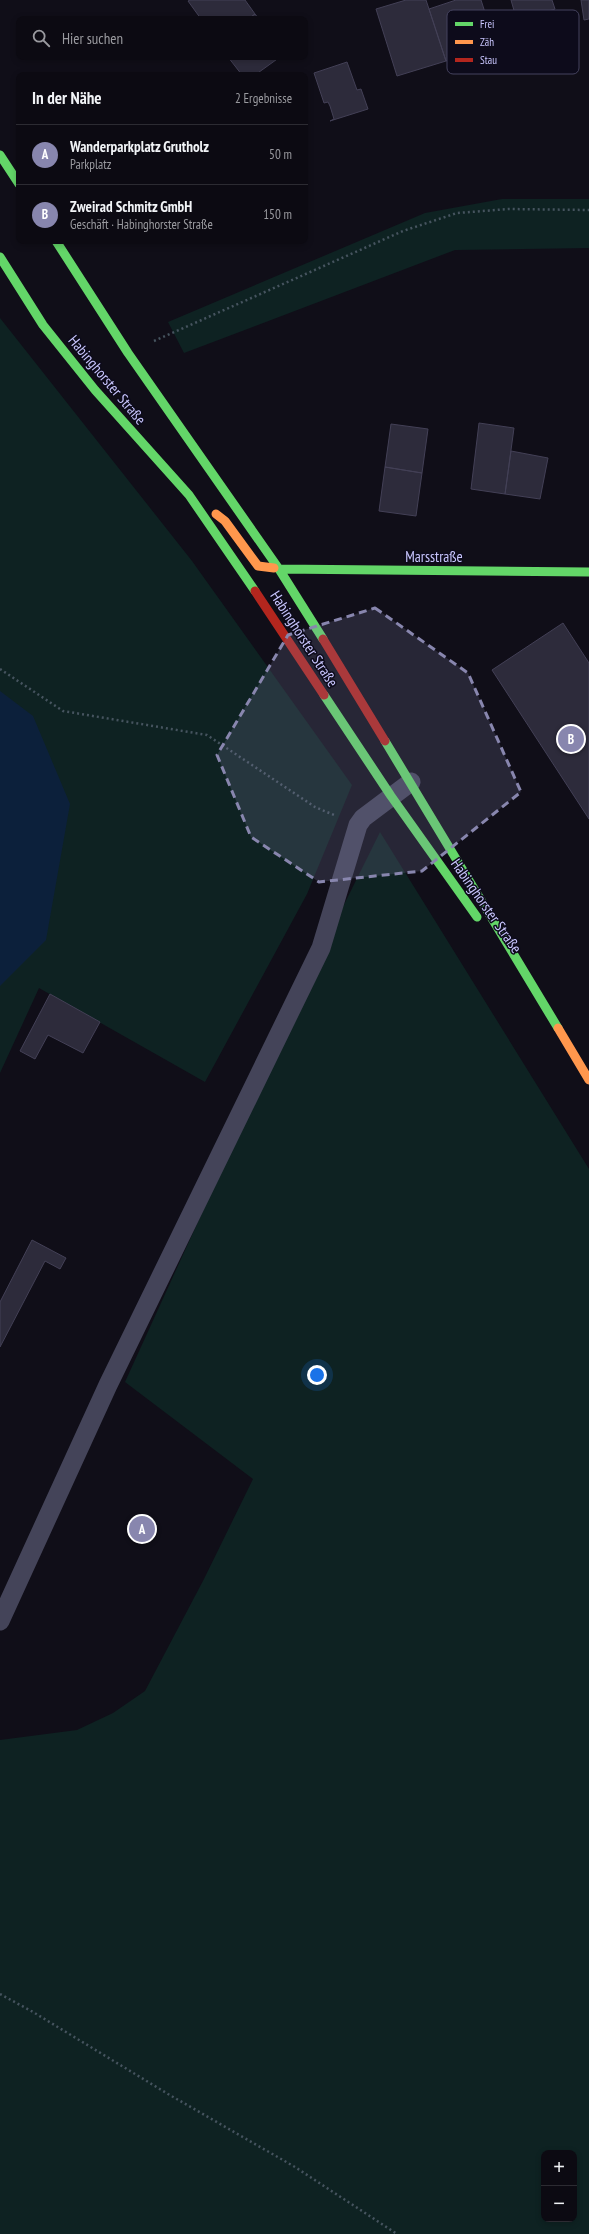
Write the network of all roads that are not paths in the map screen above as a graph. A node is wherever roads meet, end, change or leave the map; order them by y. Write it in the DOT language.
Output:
graph roads {
  1 [pos="0,155"];
  2 [pos="16,179"];
  3 [pos="58,244"];
  4 [pos="0,257"];
  5 [pos="189,495"];
  6 [pos="279,569"];
  7 [pos="589,572"];
  8 [pos="411,782"];
  9 [pos="391,796"];
  10 [pos="482,925"];
  11 [pos="500,951"];
  12 [pos="568,1047"];
  13 [pos="589,1080"];
  14 [pos="0,1621"];
  1 -- 2 [label="main road"];
  3 -- 6 [label="main road, Habinghorster Straße"];
  4 -- 5 [label="main road, Habinghorster Straße"];
  5 -- 6 [label="main road, Marsstraße"];
  5 -- 9 [label="main road, Habinghorster Straße"];
  6 -- 7 [label="main road, Marsstraße"];
  6 -- 8 [label="main road, Habinghorster Straße"];
  8 -- 9 [label="lane"];
  8 -- 12 [label="main road, Habinghorster Straße"];
  9 -- 10 [label="main road, Habinghorster Straße"];
  9 -- 14 [label="lane"];
  11 -- 12 [label="main road, Habinghorster Straße"];
  12 -- 13 [label="main road, Habinghorster Straße"];
}
